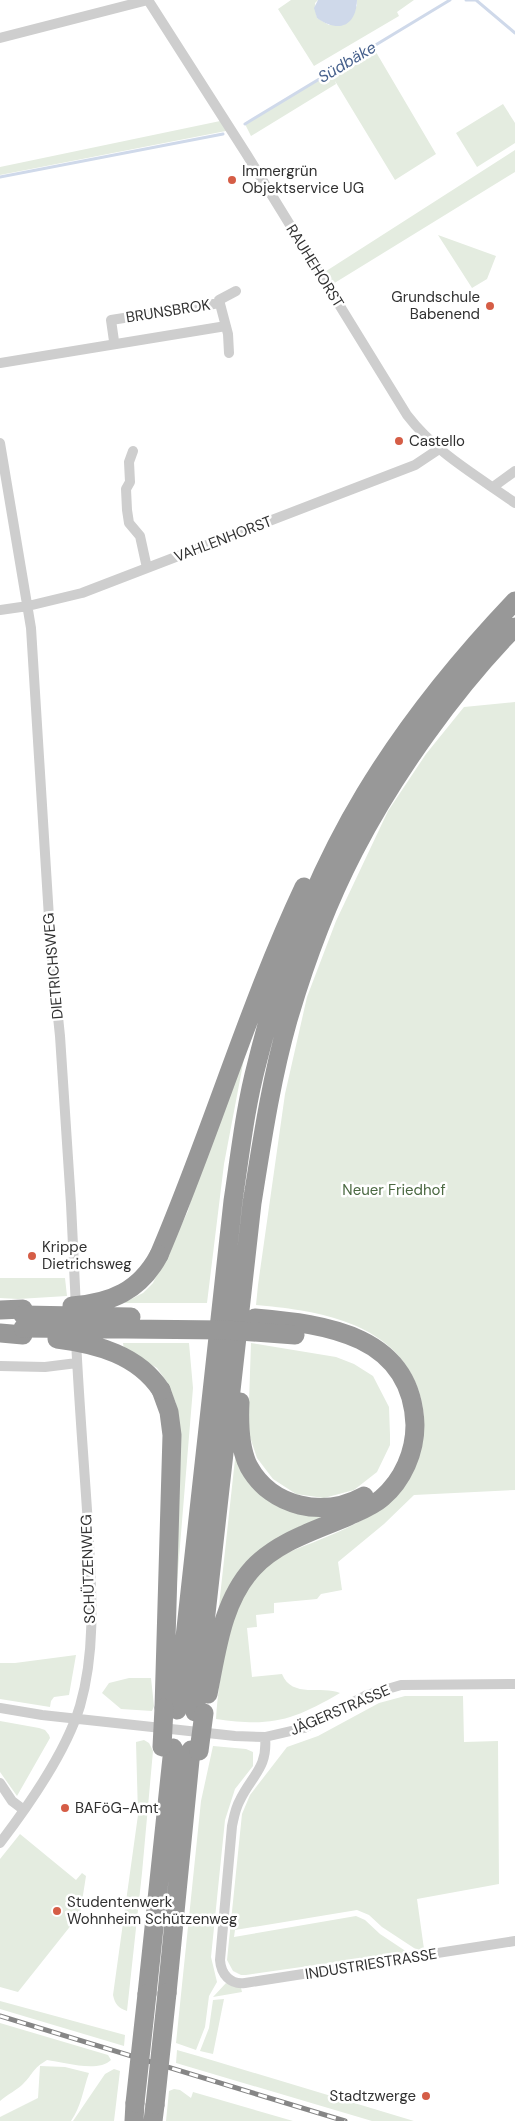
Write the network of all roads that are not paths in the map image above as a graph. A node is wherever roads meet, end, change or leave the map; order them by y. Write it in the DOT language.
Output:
graph roads {
  1 [pos="148,0"];
  2 [pos="0,38"];
  3 [pos="236,291"];
  4 [pos="220,303"];
  5 [pos="226,326"];
  6 [pos="112,344"];
  7 [pos="230,353"];
  8 [pos="0,363"];
  9 [pos="0,443"];
  10 [pos="439,449"];
  11 [pos="133,451"];
  12 [pos="515,471"];
  13 [pos="493,487"];
  14 [pos="515,502"];
  15 [pos="147,568"];
  16 [pos="515,601"];
  17 [pos="28,606"];
  18 [pos="0,610"];
  19 [pos="515,627"];
  20 [pos="365,794"];
  21 [pos="0,1312"];
  22 [pos="23,1322"];
  23 [pos="76,1326"];
  24 [pos="0,1328"];
  25 [pos="296,1328"];
  26 [pos="0,1333"];
  27 [pos="236,1342"];
  28 [pos="77,1363"];
  29 [pos="0,1366"];
  30 [pos="515,1684"];
  31 [pos="0,1708"];
  32 [pos="185,1711"];
  33 [pos="76,1717"];
  34 [pos="265,1737"];
  35 [pos="181,1749"];
  36 [pos="0,1783"];
  37 [pos="24,1810"];
  38 [pos="0,1843"];
  39 [pos="515,1941"];
  40 [pos="134,2112"];
  41 [pos="154,2113"];
  1 -- 2 [label="street"];
  1 -- 10 [label="street, RAUHEHORST"];
  3 -- 4 [label="street, BRUNSBROK"];
  4 -- 5 [label="street, BRUNSBROK"];
  4 -- 6 [label="street, BRUNSBROK"];
  5 -- 6 [label="street, BRUNSBROK"];
  5 -- 7 [label="street, BRUNSBROK"];
  6 -- 8 [label="street, BRUNSBROK"];
  9 -- 17 [label="street, DIETRICHSWEG"];
  10 -- 13 [label="street, RAUHEHORST"];
  10 -- 15 [label="street, VAHLENHORST"];
  11 -- 15 [label="street"];
  12 -- 13 [label="street"];
  13 -- 14 [label="street, RAUHEHORST"];
  15 -- 17 [label="street, VAHLENHORST"];
  16 -- 20 [label="highway"];
  17 -- 18 [label="street, VAHLENHORST"];
  17 -- 23 [label="street, DIETRICHSWEG"];
  19 -- 27 [label="highway"];
  20 -- 22 [label="highway, bridge"];
  20 -- 32 [label="highway"];
  21 -- 22 [label="highway"];
  22 -- 24 [label="highway"];
  22 -- 25 [label="highway, bridge"];
  22 -- 26 [label="highway"];
  22 -- 32 [label="highway, bridge"];
  23 -- 28 [label="street, SCHÜTZENWEG"];
  25 -- 27 [label="highway"];
  25 -- 32 [label="highway"];
  27 -- 32 [label="highway"];
  28 -- 29 [label="street"];
  28 -- 33 [label="street, SCHÜTZENWEG"];
  30 -- 34 [label="street, JÄGERSTRASSE"];
  31 -- 33 [label="street, JÄGERSTRASSE"];
  32 -- 35 [label="highway, bridge"];
  32 -- 35 [label="highway, bridge"];
  33 -- 34 [label="street, JÄGERSTRASSE"];
  33 -- 37 [label="street, SCHÜTZENWEG"];
  34 -- 39 [label="street, INDUSTRIESTRASSE"];
  35 -- 40 [label="highway, bridge"];
  35 -- 41 [label="highway, bridge"];
  36 -- 37 [label="street"];
  37 -- 38 [label="street, SCHÜTZENWEG"];
}
